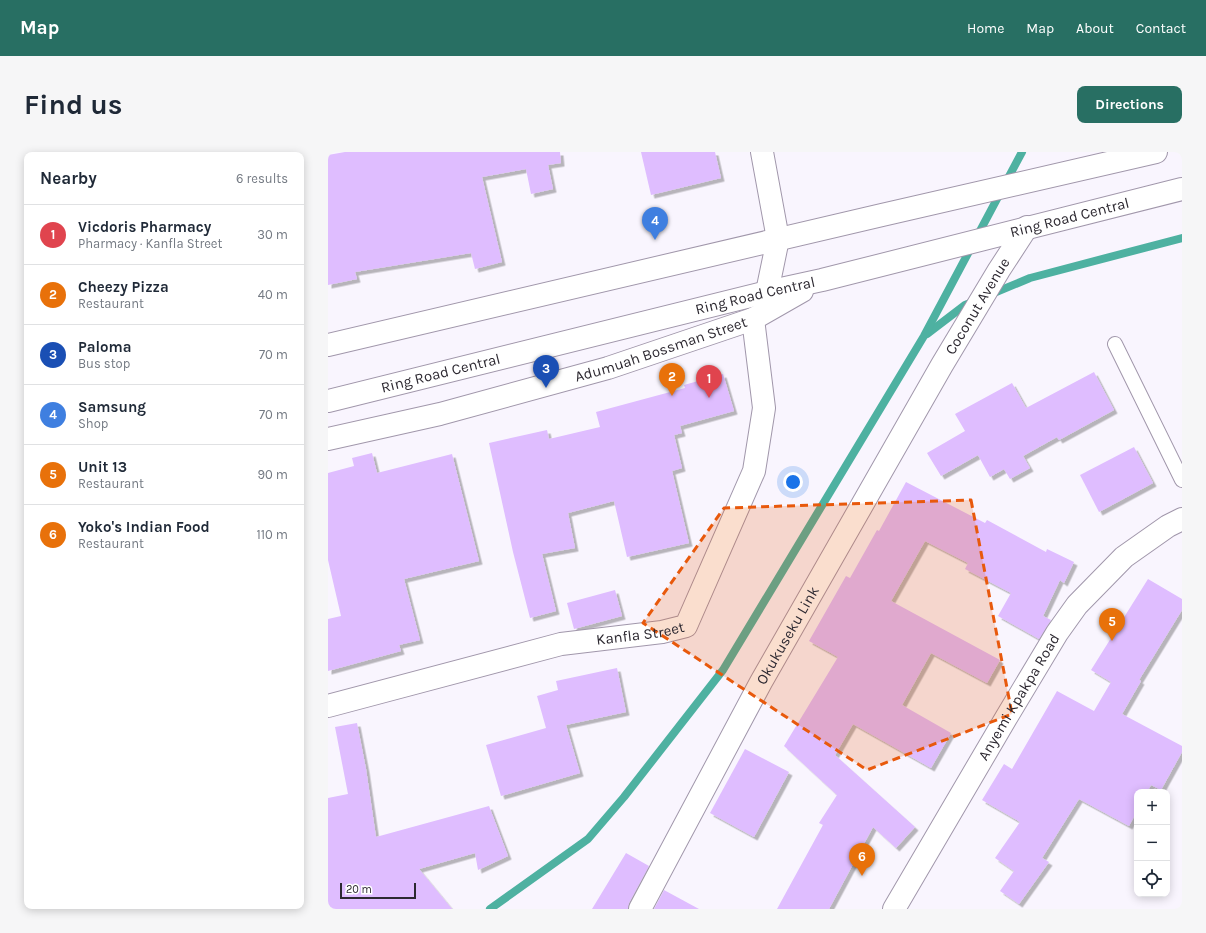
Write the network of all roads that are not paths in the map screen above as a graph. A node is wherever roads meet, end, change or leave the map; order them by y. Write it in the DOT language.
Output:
graph roads {
  1 [pos="762,152"];
  2 [pos="1156,152"];
  3 [pos="1182,189"];
  4 [pos="1016,230"];
  5 [pos="778,239"];
  6 [pos="822,280"];
  7 [pos="767,292"];
  8 [pos="753,319"];
  9 [pos="1115,344"];
  10 [pos="328,346"];
  11 [pos="942,365"];
  12 [pos="328,401"];
  13 [pos="328,439"];
  14 [pos="1182,480"];
  15 [pos="1182,519"];
  16 [pos="328,706"];
  17 [pos="640,909"];
  18 [pos="894,909"];
  1 -- 5 [label="main road"];
  2 -- 5 [label="main road"];
  3 -- 4 [label="main road, Ring Road Central"];
  4 -- 6 [label="main road, Ring Road Central"];
  4 -- 11 [label="main road, Coconut Avenue"];
  5 -- 7 [label="main road"];
  5 -- 10 [label="main road"];
  6 -- 7 [label="main road, Ring Road Central"];
  6 -- 8 [label="main road, Adumuah Bossman Street"];
  7 -- 12 [label="main road, Ring Road Central"];
  8 -- 13 [label="main road, Adumuah Bossman Street"];
  8 -- 16 [label="main road, Kanfla Street"];
  9 -- 14 [label="lane"];
  11 -- 17 [label="main road, Okukuseku Link"];
  15 -- 18 [label="main road, Anyemi Kpakpa Road"];
}
